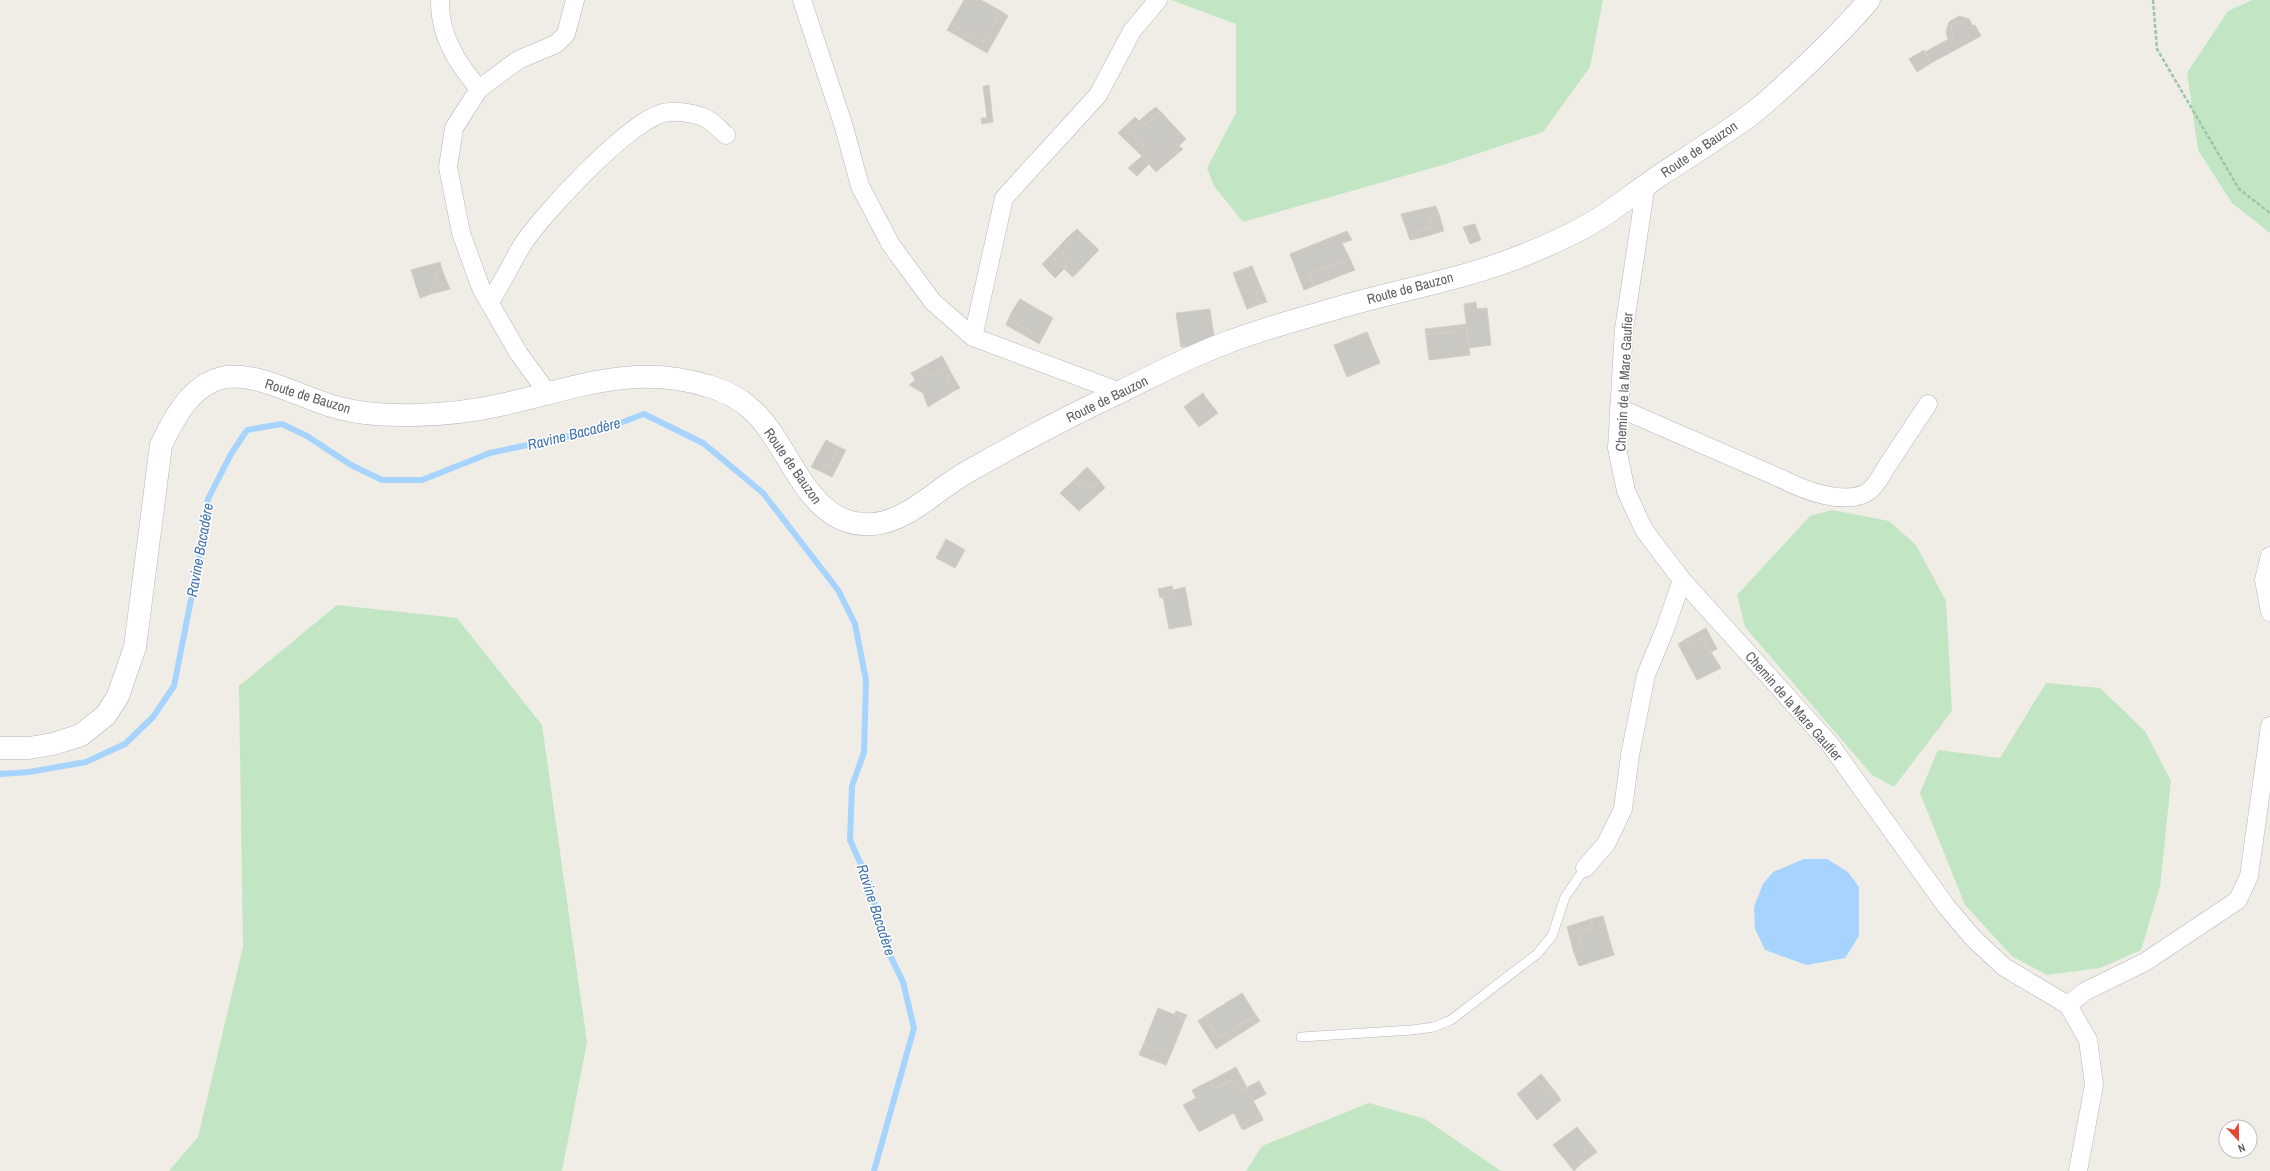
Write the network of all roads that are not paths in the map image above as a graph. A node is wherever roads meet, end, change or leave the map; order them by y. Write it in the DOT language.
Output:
graph roads {
  1 [pos="440,0"];
  2 [pos="575,0"];
  3 [pos="802,0"];
  4 [pos="1158,0"];
  5 [pos="1869,0"];
  6 [pos="479,89"];
  7 [pos="726,135"];
  8 [pos="1646,184"];
  9 [pos="489,302"];
  10 [pos="973,337"];
  11 [pos="547,392"];
  12 [pos="1120,392"];
  13 [pos="1928,404"];
  14 [pos="1619,408"];
  15 [pos="2270,556"];
  16 [pos="1682,580"];
  17 [pos="2270,612"];
  18 [pos="2270,726"];
  19 [pos="0,748"];
  20 [pos="1585,868"];
  21 [pos="2068,1005"];
  22 [pos="1301,1037"];
  23 [pos="2078,1171"];
  1 -- 6 [label="street"];
  2 -- 6 [label="street"];
  3 -- 10 [label="street"];
  4 -- 10 [label="street"];
  5 -- 8 [label="street, Route de Bauzon"];
  6 -- 9 [label="street"];
  7 -- 9 [label="street"];
  8 -- 12 [label="street, Route de Bauzon"];
  8 -- 14 [label="street, Chemin de la Mare Gaufier"];
  9 -- 11 [label="street"];
  10 -- 12 [label="street"];
  11 -- 12 [label="street, Route de Bauzon"];
  11 -- 19 [label="street, Route de Bauzon"];
  13 -- 14 [label="street"];
  14 -- 16 [label="street, Chemin de la Mare Gaufier"];
  15 -- 17 [label="street"];
  16 -- 20 [label="street"];
  16 -- 21 [label="street, Chemin de la Mare Gaufier"];
  18 -- 21 [label="street"];
  20 -- 22 [label="lane"];
  21 -- 23 [label="street, Chemin de la Mare Gaufier"];
}
